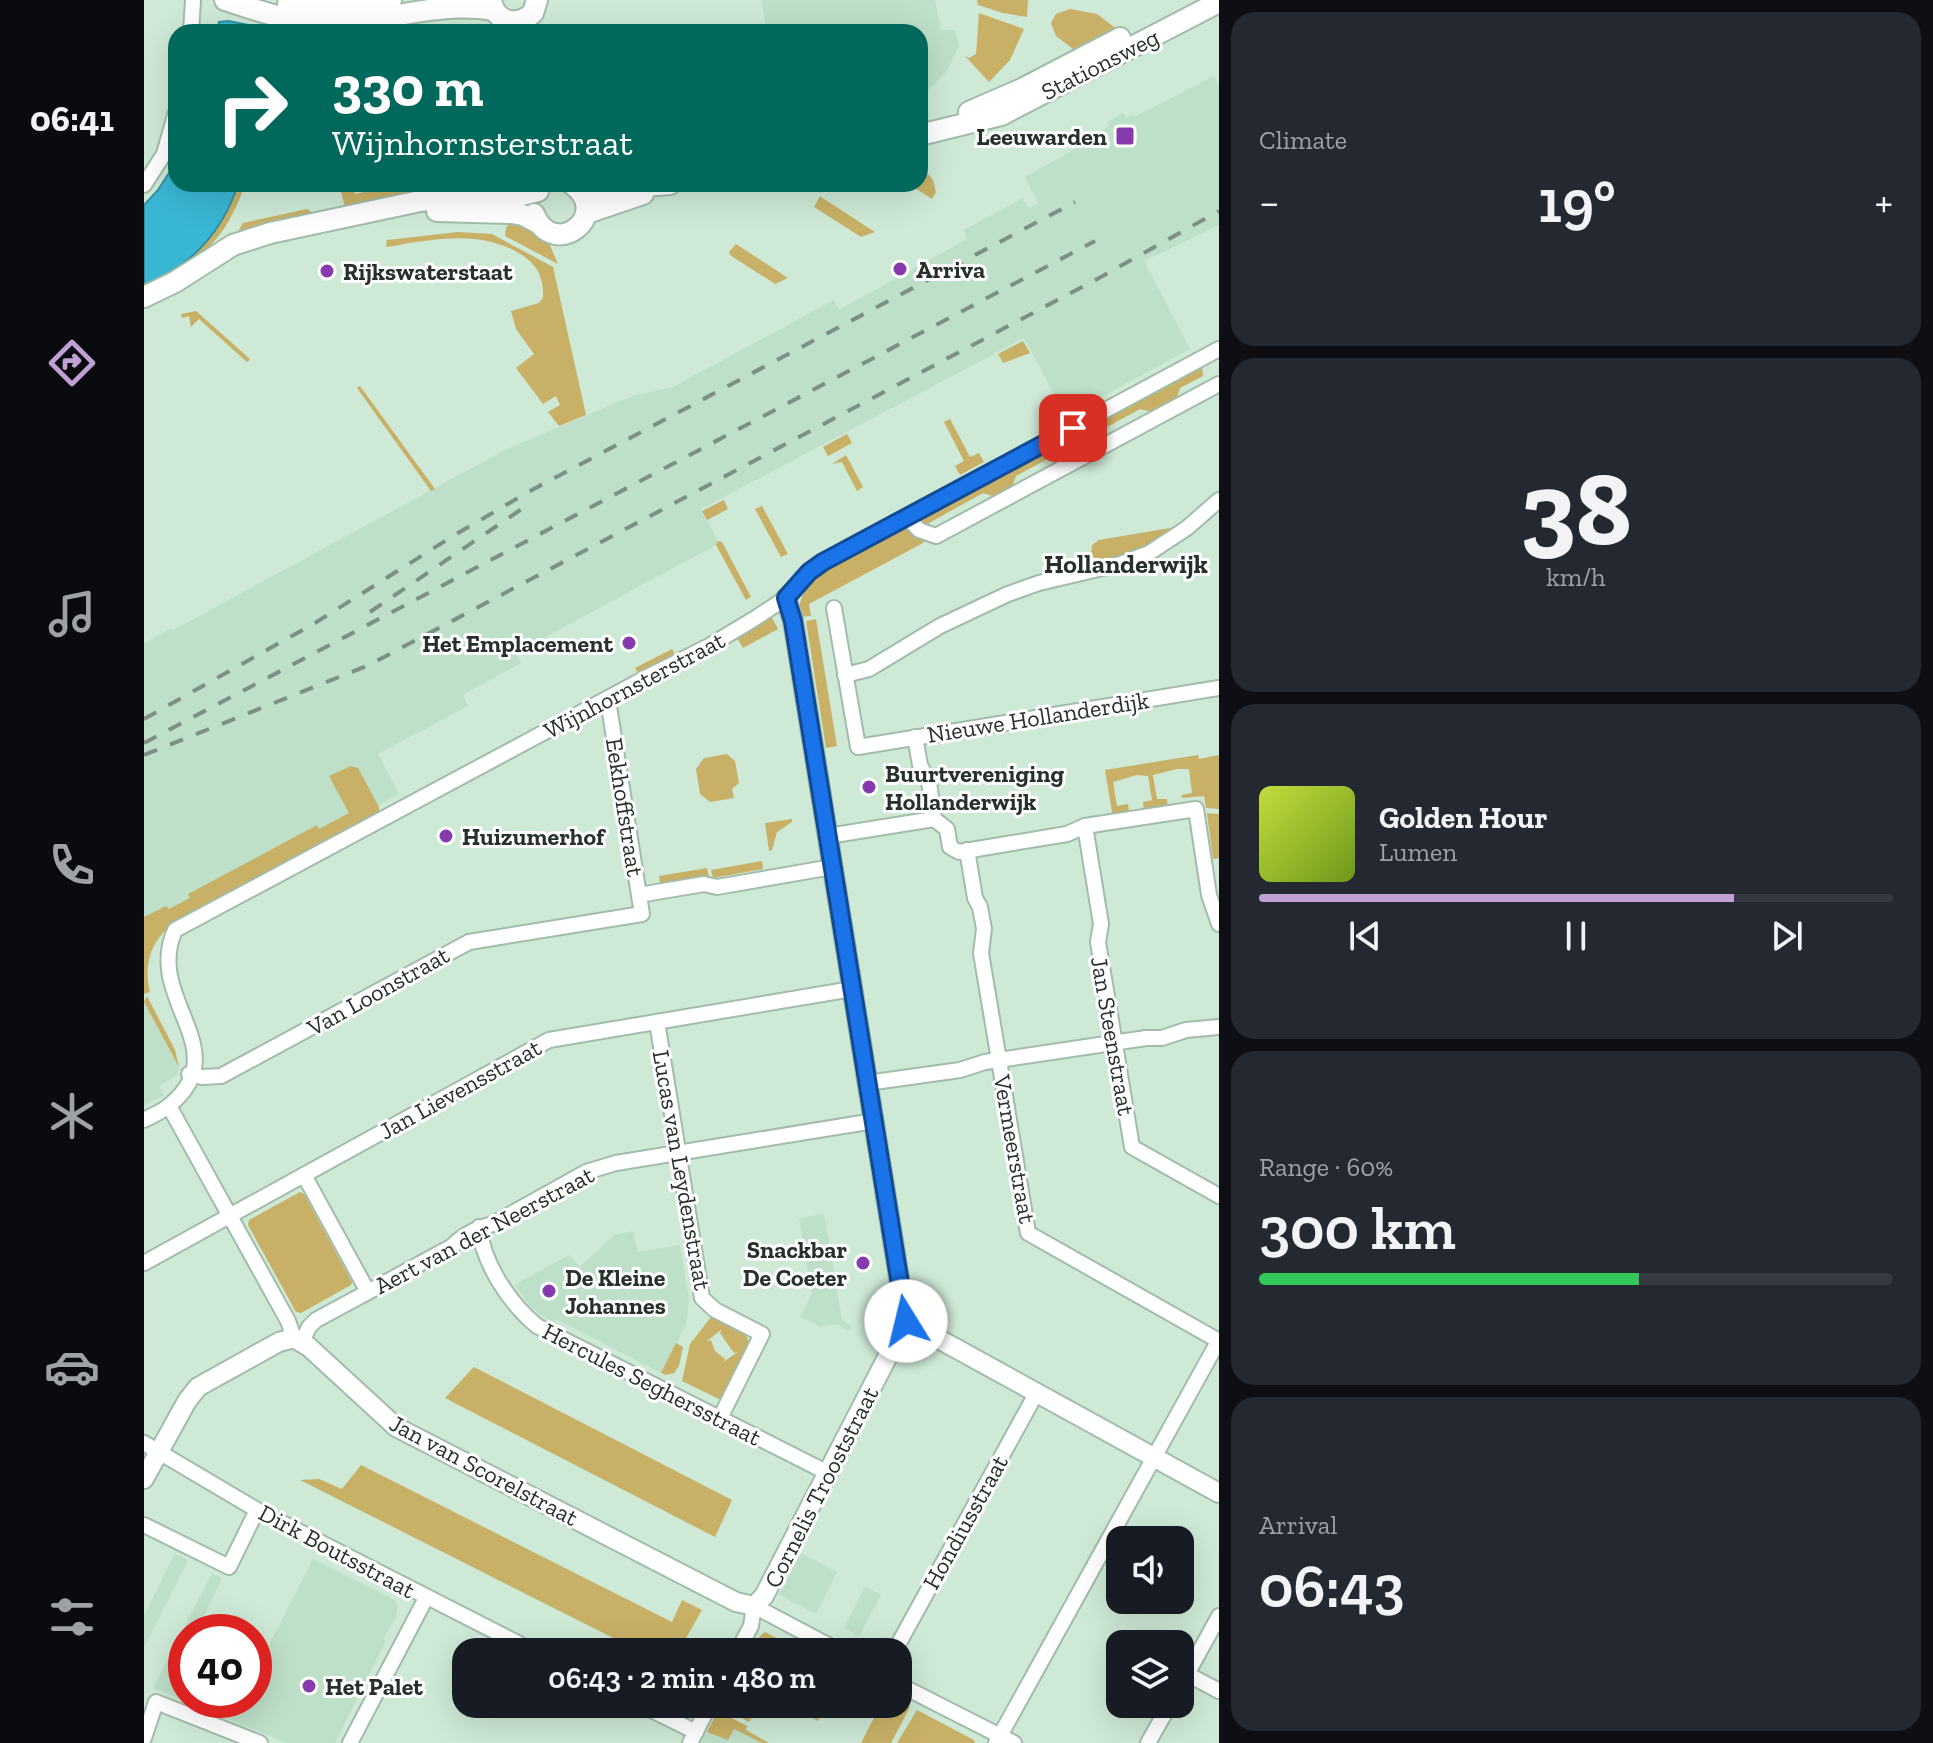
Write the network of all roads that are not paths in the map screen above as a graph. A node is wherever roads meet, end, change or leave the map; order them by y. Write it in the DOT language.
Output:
graph roads {
  1 [pos="391,0"];
  2 [pos="537,0"];
  3 [pos="1193,0"];
  4 [pos="1219,2"];
  5 [pos="249,4"];
  6 [pos="306,4"];
  7 [pos="510,19"];
  8 [pos="978,116"];
  9 [pos="928,126"];
  10 [pos="928,132"];
  11 [pos="168,140"];
  12 [pos="144,185"];
  13 [pos="526,192"];
  14 [pos="540,192"];
  15 [pos="580,192"];
  16 [pos="645,192"];
  17 [pos="587,213"];
  18 [pos="538,223"];
  19 [pos="341,224"];
  20 [pos="144,297"];
  21 [pos="144,305"];
  22 [pos="1219,349"];
  23 [pos="1219,384"];
  24 [pos="1219,500"];
  25 [pos="907,517"];
  26 [pos="786,598"];
  27 [pos="834,608"];
  28 [pos="845,675"];
  29 [pos="1219,688"];
  30 [pos="608,700"];
  31 [pos="915,737"];
  32 [pos="934,819"];
  33 [pos="1085,826"];
  34 [pos="828,836"];
  35 [pos="967,850"];
  36 [pos="832,867"];
  37 [pos="639,895"];
  38 [pos="642,914"];
  39 [pos="1219,924"];
  40 [pos="154,965"];
  41 [pos="852,989"];
  42 [pos="159,997"];
  43 [pos="657,1022"];
  44 [pos="1219,1027"];
  45 [pos="1115,1043"];
  46 [pos="1001,1061"];
  47 [pos="189,1074"];
  48 [pos="867,1083"];
  49 [pos="169,1106"];
  50 [pos="144,1120"];
  51 [pos="874,1121"];
  52 [pos="678,1153"];
  53 [pos="304,1175"];
  54 [pos="1219,1196"];
  55 [pos="230,1216"];
  56 [pos="479,1227"];
  57 [pos="144,1263"];
  58 [pos="368,1292"];
  59 [pos="906,1321"];
  60 [pos="298,1340"];
  61 [pos="1219,1341"];
  62 [pos="1037,1392"];
  63 [pos="720,1418"];
  64 [pos="151,1448"];
  65 [pos="1154,1457"];
  66 [pos="828,1473"];
  67 [pos="144,1479"];
  68 [pos="1219,1493"];
  69 [pos="257,1510"];
  70 [pos="144,1525"];
  71 [pos="426,1598"];
  72 [pos="754,1606"];
  73 [pos="1219,1616"];
  74 [pos="507,1638"];
  75 [pos="745,1638"];
  76 [pos="815,1638"];
  77 [pos="902,1638"];
  78 [pos="1194,1662"];
  79 [pos="1194,1683"];
  80 [pos="1219,1691"];
  81 [pos="912,1692"];
  82 [pos="661,1718"];
  83 [pos="703,1718"];
  84 [pos="1162,1718"];
  85 [pos="144,1738"];
  86 [pos="693,1738"];
  87 [pos="1003,1741"];
  88 [pos="260,1743"];
  89 [pos="350,1743"];
  90 [pos="1148,1743"];
  1 -- 6 [label="main road"];
  2 -- 7 [label="main road"];
  3 -- 8 [label="main road, Stationsweg"];
  4 -- 8 [label="main road, Stationsweg"];
  5 -- 6 [label="main road"];
  5 -- 7 [label="main road"];
  8 -- 9 [label="main road"];
  8 -- 10 [label="main road"];
  11 -- 12 [label="street"];
  13 -- 19 [label="main road"];
  14 -- 18 [label="main road"];
  15 -- 17 [label="main road"];
  16 -- 17 [label="main road"];
  17 -- 18 [label="main road"];
  18 -- 19 [label="main road"];
  19 -- 20 [label="main road"];
  19 -- 21 [label="main road"];
  22 -- 25 [label="street, Wijnhornsterstraat"];
  23 -- 25 [label="street"];
  24 -- 28 [label="street"];
  25 -- 26 [label="street, Wijnhornsterstraat"];
  26 -- 30 [label="street, Wijnhornsterstraat"];
  26 -- 34 [label="street"];
  27 -- 28 [label="street"];
  28 -- 31 [label="street, Nieuwe Hollanderdijk"];
  29 -- 31 [label="street, Nieuwe Hollanderdijk"];
  30 -- 37 [label="street, Eekhoffstraat"];
  30 -- 40 [label="street, Wijnhornsterstraat"];
  31 -- 32 [label="street"];
  32 -- 34 [label="street"];
  32 -- 35 [label="street"];
  33 -- 35 [label="street"];
  33 -- 39 [label="street"];
  33 -- 45 [label="street, Jan Steenstraat"];
  34 -- 36 [label="street"];
  35 -- 46 [label="street, Vermeerstraat"];
  36 -- 37 [label="street"];
  36 -- 41 [label="street"];
  37 -- 38 [label="street, Eekhoffstraat"];
  38 -- 47 [label="street, Van Loonstraat"];
  41 -- 43 [label="street, Jan Lievensstraat"];
  41 -- 48 [label="street"];
  42 -- 47 [label="street"];
  43 -- 52 [label="street, Lucas van Leydenstraat"];
  43 -- 53 [label="street, Jan Lievensstraat"];
  44 -- 45 [label="street"];
  45 -- 46 [label="street"];
  45 -- 54 [label="street, Jan Steenstraat"];
  46 -- 48 [label="street"];
  46 -- 61 [label="street, Vermeerstraat"];
  47 -- 49 [label="street"];
  48 -- 51 [label="street"];
  49 -- 50 [label="street"];
  49 -- 55 [label="street, Jan van Scorelstraat"];
  51 -- 52 [label="street, Aert van der Neerstraat"];
  51 -- 59 [label="street"];
  52 -- 56 [label="street, Aert van der Neerstraat"];
  52 -- 63 [label="street, Lucas van Leydenstraat"];
  53 -- 55 [label="street, Jan Lievensstraat"];
  53 -- 58 [label="street"];
  55 -- 57 [label="street, Jan Lievensstraat"];
  55 -- 60 [label="street, Jan van Scorelstraat"];
  56 -- 58 [label="street, Aert van der Neerstraat"];
  56 -- 63 [label="street, Hercules Seghersstraat"];
  58 -- 60 [label="street, Aert van der Neerstraat"];
  59 -- 62 [label="street"];
  59 -- 66 [label="street, Cornelis Trooststraat"];
  60 -- 64 [label="street, Aert van der Neerstraat"];
  60 -- 72 [label="street, Jan van Scorelstraat"];
  61 -- 65 [label="street"];
  62 -- 65 [label="street"];
  62 -- 77 [label="street, Hondiusstraat"];
  63 -- 66 [label="street, Hercules Seghersstraat"];
  64 -- 67 [label="street, Aert van der Neerstraat"];
  64 -- 69 [label="street, Dirk Boutsstraat"];
  65 -- 68 [label="street"];
  65 -- 87 [label="street"];
  66 -- 72 [label="street, Cornelis Trooststraat"];
  69 -- 70 [label="street"];
  69 -- 71 [label="street, Dirk Boutsstraat"];
  71 -- 74 [label="street, Dirk Boutsstraat"];
  71 -- 89 [label="street"];
  72 -- 75 [label="street, Cornelis Trooststraat"];
  72 -- 76 [label="street, Jan van Scorelstraat"];
  73 -- 78 [label="street"];
  79 -- 80 [label="street"];
  81 -- 87 [label="street"];
  82 -- 86 [label="street"];
  83 -- 86 [label="street"];
  84 -- 90 [label="street"];
  85 -- 88 [label="street"];
}
